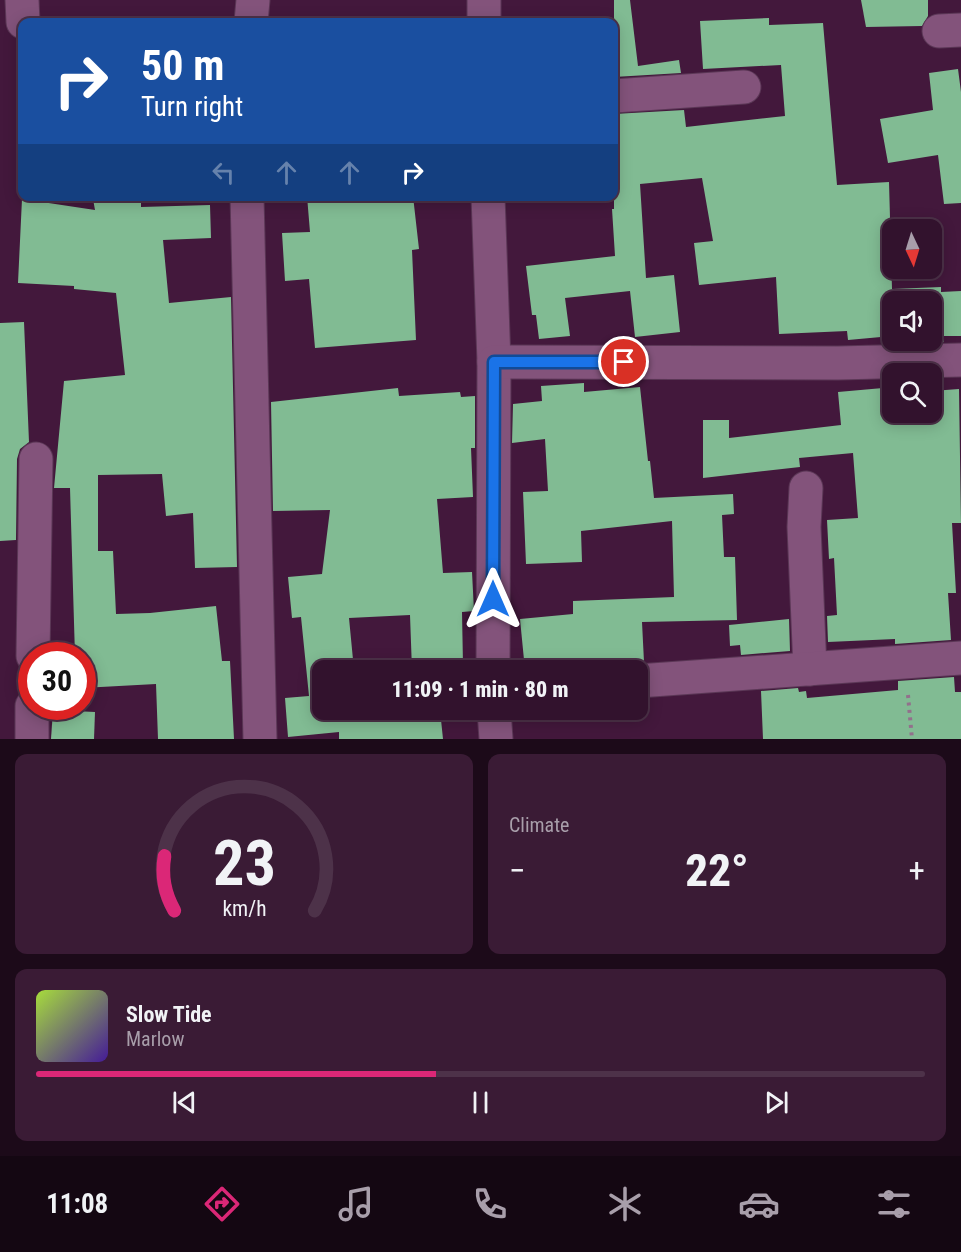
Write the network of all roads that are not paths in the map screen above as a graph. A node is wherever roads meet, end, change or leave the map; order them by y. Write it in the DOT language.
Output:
graph roads {
  1 [pos="22,0"];
  2 [pos="253,0"];
  3 [pos="484,0"];
  4 [pos="23,18"];
  5 [pos="251,18"];
  6 [pos="484,18"];
  7 [pos="744,87"];
  8 [pos="618,96"];
  9 [pos="247,201"];
  10 [pos="488,201"];
  11 [pos="961,360"];
  12 [pos="494,362"];
  13 [pos="36,459"];
  14 [pos="806,488"];
  15 [pos="33,642"];
  16 [pos="961,658"];
  17 [pos="493,660"];
  18 [pos="810,669"];
  19 [pos="648,680"];
  20 [pos="32,720"];
  21 [pos="495,720"];
  22 [pos="32,739"];
  23 [pos="260,739"];
  24 [pos="496,739"];
  1 -- 4 [label="street"];
  2 -- 5 [label="street"];
  3 -- 6 [label="street"];
  7 -- 8 [label="street"];
  9 -- 23 [label="street"];
  10 -- 12 [label="street"];
  11 -- 12 [label="street"];
  12 -- 17 [label="street"];
  13 -- 15 [label="street"];
  14 -- 18 [label="street"];
  16 -- 18 [label="street"];
  18 -- 19 [label="street"];
  20 -- 22 [label="street"];
  21 -- 24 [label="street"];
}
